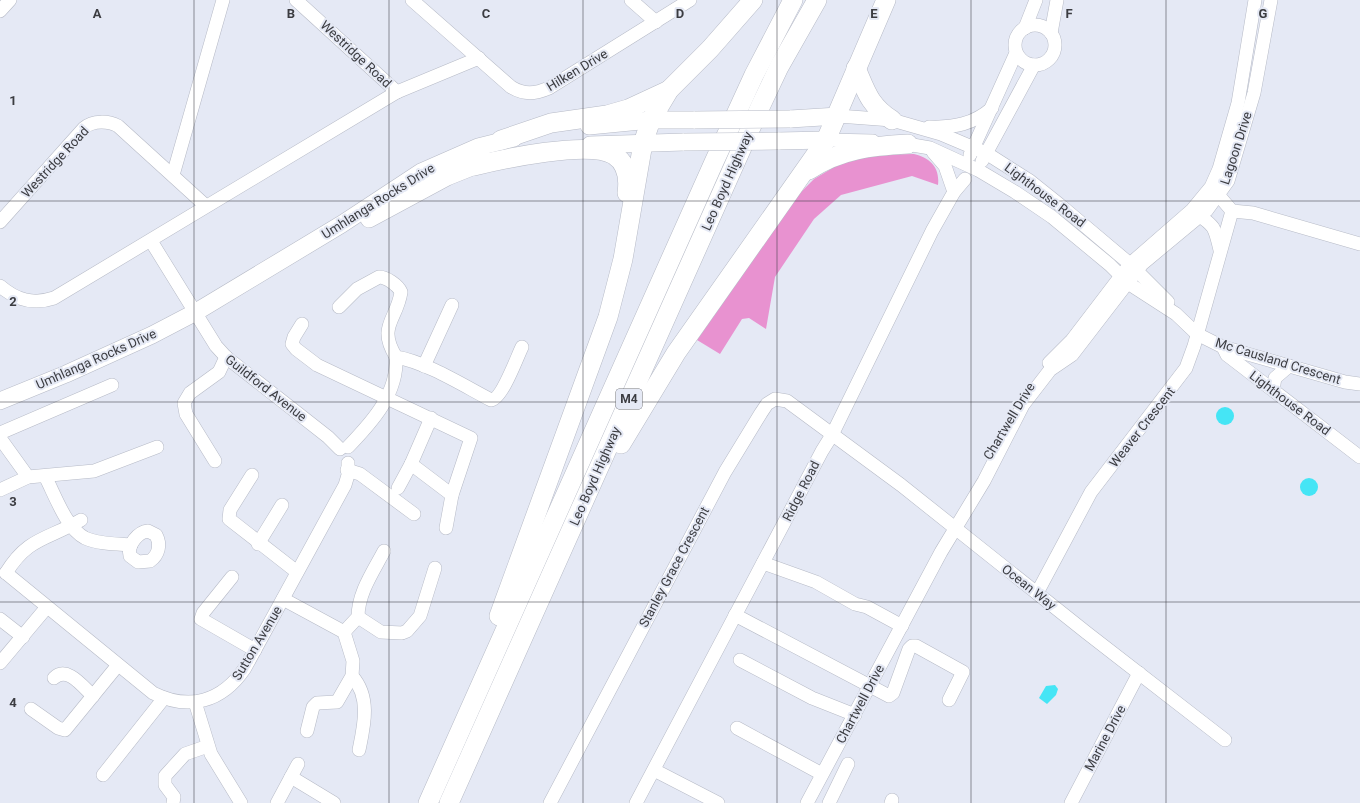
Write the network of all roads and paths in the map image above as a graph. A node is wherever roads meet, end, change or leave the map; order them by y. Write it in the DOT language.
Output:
graph roads {
  1 [pos="223,0"];
  2 [pos="296,0"];
  3 [pos="412,0"];
  4 [pos="632,0"];
  5 [pos="690,0"];
  6 [pos="753,0"];
  7 [pos="793,0"];
  8 [pos="817,0"];
  9 [pos="886,0"];
  10 [pos="1036,0"];
  11 [pos="1058,0"];
  12 [pos="1255,1"];
  13 [pos="1270,3"];
  14 [pos="656,22"];
  15 [pos="1025,28"];
  16 [pos="1051,33"];
  17 [pos="1016,53"];
  18 [pos="478,58"];
  19 [pos="1246,59"];
  20 [pos="1260,61"];
  21 [pos="1034,66"];
  22 [pos="856,68"];
  23 [pos="669,90"];
  24 [pos="397,92"];
  25 [pos="994,107"];
  26 [pos="838,116"];
  27 [pos="651,120"];
  28 [pos="892,120"];
  29 [pos="911,135"];
  30 [pos="1228,135"];
  31 [pos="1241,139"];
  32 [pos="501,140"];
  33 [pos="826,140"];
  34 [pos="643,143"];
  35 [pos="930,148"];
  36 [pos="980,151"];
  37 [pos="474,166"];
  38 [pos="972,167"];
  39 [pos="804,173"];
  40 [pos="174,175"];
  41 [pos="1215,191"];
  42 [pos="954,192"];
  43 [pos="206,206"];
  44 [pos="1232,211"];
  45 [pos="1196,213"];
  46 [pos="0,222"];
  47 [pos="1211,224"];
  48 [pos="151,241"];
  49 [pos="1360,244"];
  50 [pos="1109,245"];
  51 [pos="1151,245"];
  52 [pos="1220,250"];
  53 [pos="1133,267"];
  54 [pos="1125,279"];
  55 [pos="0,286"];
  56 [pos="452,305"];
  57 [pos="339,307"];
  58 [pos="1176,314"];
  59 [pos="198,316"];
  60 [pos="608,317"];
  61 [pos="302,324"];
  62 [pos="1197,334"];
  63 [pos="1220,345"];
  64 [pos="522,347"];
  65 [pos="226,357"];
  66 [pos="396,357"];
  67 [pos="1190,360"];
  68 [pos="424,366"];
  69 [pos="1289,366"];
  70 [pos="1360,384"];
  71 [pos="112,386"];
  72 [pos="1273,390"];
  73 [pos="386,398"];
  74 [pos="0,401"];
  75 [pos="0,409"];
  76 [pos="431,418"];
  77 [pos="0,433"];
  78 [pos="832,435"];
  79 [pos="0,438"];
  80 [pos="157,447"];
  81 [pos="344,448"];
  82 [pos="1360,457"];
  83 [pos="215,461"];
  84 [pos="411,464"];
  85 [pos="347,466"];
  86 [pos="252,475"];
  87 [pos="45,476"];
  88 [pos="28,477"];
  89 [pos="398,488"];
  90 [pos="0,490"];
  91 [pos="452,495"];
  92 [pos="282,505"];
  93 [pos="414,514"];
  94 [pos="75,523"];
  95 [pos="954,526"];
  96 [pos="446,528"];
  97 [pos="258,544"];
  98 [pos="131,545"];
  99 [pos="384,551"];
  100 [pos="763,563"];
  101 [pos="435,568"];
  102 [pos="297,572"];
  103 [pos="3,573"];
  104 [pos="232,577"];
  105 [pos="1037,593"];
  106 [pos="283,599"];
  107 [pos="47,607"];
  108 [pos="735,615"];
  109 [pos="358,617"];
  110 [pos="0,619"];
  111 [pos="902,626"];
  112 [pos="344,632"];
  113 [pos="22,637"];
  114 [pos="255,650"];
  115 [pos="740,660"];
  116 [pos="0,663"];
  117 [pos="118,665"];
  118 [pos="1139,673"];
  119 [pos="352,676"];
  120 [pos="54,678"];
  121 [pos="506,678"];
  122 [pos="869,687"];
  123 [pos="94,696"];
  124 [pos="164,698"];
  125 [pos="949,700"];
  126 [pos="195,702"];
  127 [pos="31,709"];
  128 [pos="855,715"];
  129 [pos="737,728"];
  130 [pos="308,731"];
  131 [pos="1225,740"];
  132 [pos="208,746"];
  133 [pos="359,750"];
  134 [pos="446,763"];
  135 [pos="298,764"];
  136 [pos="848,764"];
  137 [pos="654,770"];
  138 [pos="822,774"];
  139 [pos="103,775"];
  140 [pos="291,778"];
  141 [pos="809,802"];
  142 [pos="173,803"];
  143 [pos="241,803"];
  144 [pos="277,803"];
  145 [pos="334,803"];
  146 [pos="428,803"];
  147 [pos="449,803"];
  148 [pos="550,803"];
  149 [pos="636,803"];
  150 [pos="718,803"];
  151 [pos="829,803"];
  152 [pos="1071,803"];
  1 -- 40 [label="street"];
  2 -- 24 [label="street, Westridge Road"];
  3 -- 18 [label="street, Hilken Drive"];
  4 -- 14 [label="street"];
  5 -- 14 [label="street, Hilken Drive"];
  6 -- 23 [label="highway"];
  7 -- 134 [label="highway, Leo Boyd Highway / M4"];
  8 -- 121 [label="highway, Leo Boyd Highway / M4"];
  9 -- 22 [label="highway"];
  10 -- 15 [label="street"];
  11 -- 16 [label="street"];
  12 -- 13 [label="street"];
  12 -- 19 [label="street, Lagoon Drive"];
  13 -- 20 [label="street, Lagoon Drive"];
  14 -- 18 [label="street, Hilken Drive"];
  15 -- 16 [label="street"];
  15 -- 17 [label="street"];
  16 -- 21 [label="street"];
  17 -- 21 [label="street"];
  17 -- 25 [label="street"];
  18 -- 24 [label="street, Westridge Road"];
  19 -- 20 [label="street"];
  19 -- 30 [label="street, Lagoon Drive"];
  20 -- 31 [label="street, Lagoon Drive"];
  21 -- 36 [label="street"];
  22 -- 26 [label="highway"];
  22 -- 28 [label="highway"];
  23 -- 27 [label="highway"];
  23 -- 32 [label="highway"];
  24 -- 43 [label="street, Westridge Road"];
  25 -- 29 [label="street"];
  25 -- 36 [label="street"];
  26 -- 27 [label="main road, Umhlanga Rocks Drive, bridge"];
  26 -- 28 [label="street, Lighthouse Road"];
  26 -- 33 [label="highway"];
  27 -- 32 [label="main road, Umhlanga Rocks Drive"];
  27 -- 34 [label="highway"];
  28 -- 29 [label="street, Lighthouse Road"];
  29 -- 33 [label="street, Lighthouse Road"];
  29 -- 35 [label="street, Lighthouse Road"];
  29 -- 36 [label="street, Lighthouse Road"];
  29 -- 39 [label="highway"];
  30 -- 31 [label="street"];
  30 -- 41 [label="street, Lagoon Drive"];
  31 -- 41 [label="street, Lagoon Drive"];
  32 -- 59 [label="main road, Umhlanga Rocks Drive"];
  33 -- 34 [label="main road, Umhlanga Rocks Drive, bridge"];
  33 -- 39 [label="highway"];
  34 -- 37 [label="main road, Umhlanga Rocks Drive"];
  34 -- 60 [label="highway"];
  35 -- 38 [label="street, Lighthouse Road"];
  35 -- 42 [label="street"];
  36 -- 38 [label="street"];
  36 -- 50 [label="street, Lighthouse Road"];
  37 -- 59 [label="main road, Umhlanga Rocks Drive"];
  37 -- 60 [label="highway"];
  38 -- 42 [label="street, Ridge Road"];
  38 -- 54 [label="street, Lighthouse Road"];
  39 -- 121 [label="highway"];
  40 -- 43 [label="street, Westridge Road"];
  40 -- 46 [label="street, Westridge Road"];
  41 -- 44 [label="street"];
  41 -- 45 [label="street, Lagoon Drive"];
  42 -- 78 [label="street, Ridge Road"];
  43 -- 48 [label="street, Westridge Road"];
  44 -- 47 [label="street"];
  44 -- 49 [label="street"];
  44 -- 52 [label="street, Weaver Crescent"];
  45 -- 47 [label="street"];
  45 -- 51 [label="street, Lagoon Drive"];
  45 -- 53 [label="street, Lagoon Drive"];
  47 -- 52 [label="street, Weaver Crescent"];
  48 -- 55 [label="street, Westridge Road"];
  48 -- 59 [label="street"];
  50 -- 51 [label="street"];
  50 -- 53 [label="street, Lighthouse Road"];
  51 -- 53 [label="street, Lagoon Drive"];
  52 -- 62 [label="street, Weaver Crescent"];
  53 -- 54 [label="street, Lagoon Drive"];
  53 -- 58 [label="street, Lighthouse Road"];
  54 -- 58 [label="street, Lighthouse Road"];
  54 -- 95 [label="street, Chartwell Drive"];
  56 -- 68 [label="street"];
  57 -- 66 [label="street"];
  58 -- 62 [label="street, Lighthouse Road"];
  59 -- 65 [label="street, Guildford Avenue"];
  59 -- 74 [label="main road, Umhlanga Rocks Drive"];
  59 -- 75 [label="main road, Umhlanga Rocks Drive"];
  60 -- 134 [label="highway"];
  61 -- 73 [label="street"];
  62 -- 63 [label="street, Mc Causland Crescent"];
  62 -- 67 [label="street, Weaver Crescent"];
  63 -- 67 [label="street"];
  63 -- 69 [label="street, Mc Causland Crescent"];
  63 -- 72 [label="street, Lighthouse Road"];
  64 -- 68 [label="street"];
  65 -- 81 [label="street, Guildford Avenue"];
  65 -- 83 [label="street"];
  66 -- 68 [label="street"];
  66 -- 73 [label="street"];
  67 -- 105 [label="street, Weaver Crescent"];
  69 -- 70 [label="street, Mc Causland Crescent"];
  69 -- 72 [label="street"];
  71 -- 77 [label="street"];
  72 -- 82 [label="street, Lighthouse Road"];
  73 -- 76 [label="street"];
  73 -- 81 [label="street"];
  76 -- 84 [label="street"];
  76 -- 91 [label="street"];
  78 -- 95 [label="street, Ocean Way"];
  78 -- 100 [label="street, Ridge Road"];
  78 -- 148 [label="street, Stanley Grace Crescent"];
  79 -- 88 [label="street"];
  80 -- 87 [label="street"];
  81 -- 85 [label="street, Sutton Avenue"];
  84 -- 89 [label="street"];
  84 -- 91 [label="street"];
  85 -- 93 [label="street"];
  85 -- 102 [label="street, Sutton Avenue"];
  86 -- 97 [label="street"];
  87 -- 88 [label="street"];
  87 -- 94 [label="street"];
  88 -- 90 [label="street"];
  91 -- 96 [label="street"];
  92 -- 97 [label="street"];
  94 -- 98 [label="street"];
  94 -- 103 [label="street"];
  95 -- 105 [label="street, Ocean Way"];
  95 -- 111 [label="street, Chartwell Drive"];
  97 -- 102 [label="street"];
  99 -- 109 [label="street"];
  100 -- 108 [label="street, Ridge Road"];
  100 -- 111 [label="street"];
  101 -- 109 [label="street"];
  102 -- 106 [label="street, Sutton Avenue"];
  103 -- 107 [label="street, Sutton Avenue"];
  104 -- 114 [label="street"];
  105 -- 118 [label="street, Ocean Way"];
  106 -- 112 [label="street"];
  106 -- 114 [label="street, Sutton Avenue"];
  107 -- 113 [label="street"];
  107 -- 117 [label="street, Sutton Avenue"];
  108 -- 122 [label="street"];
  108 -- 137 [label="street, Ridge Road"];
  109 -- 112 [label="street"];
  110 -- 113 [label="street"];
  111 -- 122 [label="street, Chartwell Drive"];
  112 -- 119 [label="street"];
  113 -- 116 [label="street"];
  114 -- 126 [label="street, Sutton Avenue"];
  115 -- 128 [label="street"];
  117 -- 123 [label="street"];
  117 -- 124 [label="street, Sutton Avenue"];
  118 -- 131 [label="street, Ocean Way"];
  118 -- 152 [label="street, Marine Drive"];
  119 -- 130 [label="street"];
  119 -- 133 [label="street"];
  120 -- 123 [label="street"];
  121 -- 147 [label="highway, Leo Boyd Highway / M4"];
  122 -- 125 [label="street"];
  122 -- 128 [label="street, Chartwell Drive"];
  123 -- 127 [label="street"];
  124 -- 126 [label="street, Sutton Avenue"];
  124 -- 139 [label="street"];
  126 -- 132 [label="street"];
  128 -- 138 [label="street, Chartwell Drive"];
  129 -- 138 [label="street"];
  132 -- 142 [label="street"];
  132 -- 143 [label="street"];
  134 -- 146 [label="highway, Leo Boyd Highway / M4"];
  135 -- 140 [label="street"];
  136 -- 151 [label="street"];
  137 -- 149 [label="street, Ridge Road"];
  137 -- 150 [label="street"];
  138 -- 141 [label="street, Chartwell Drive"];
  140 -- 144 [label="street"];
  140 -- 145 [label="street"];
}
